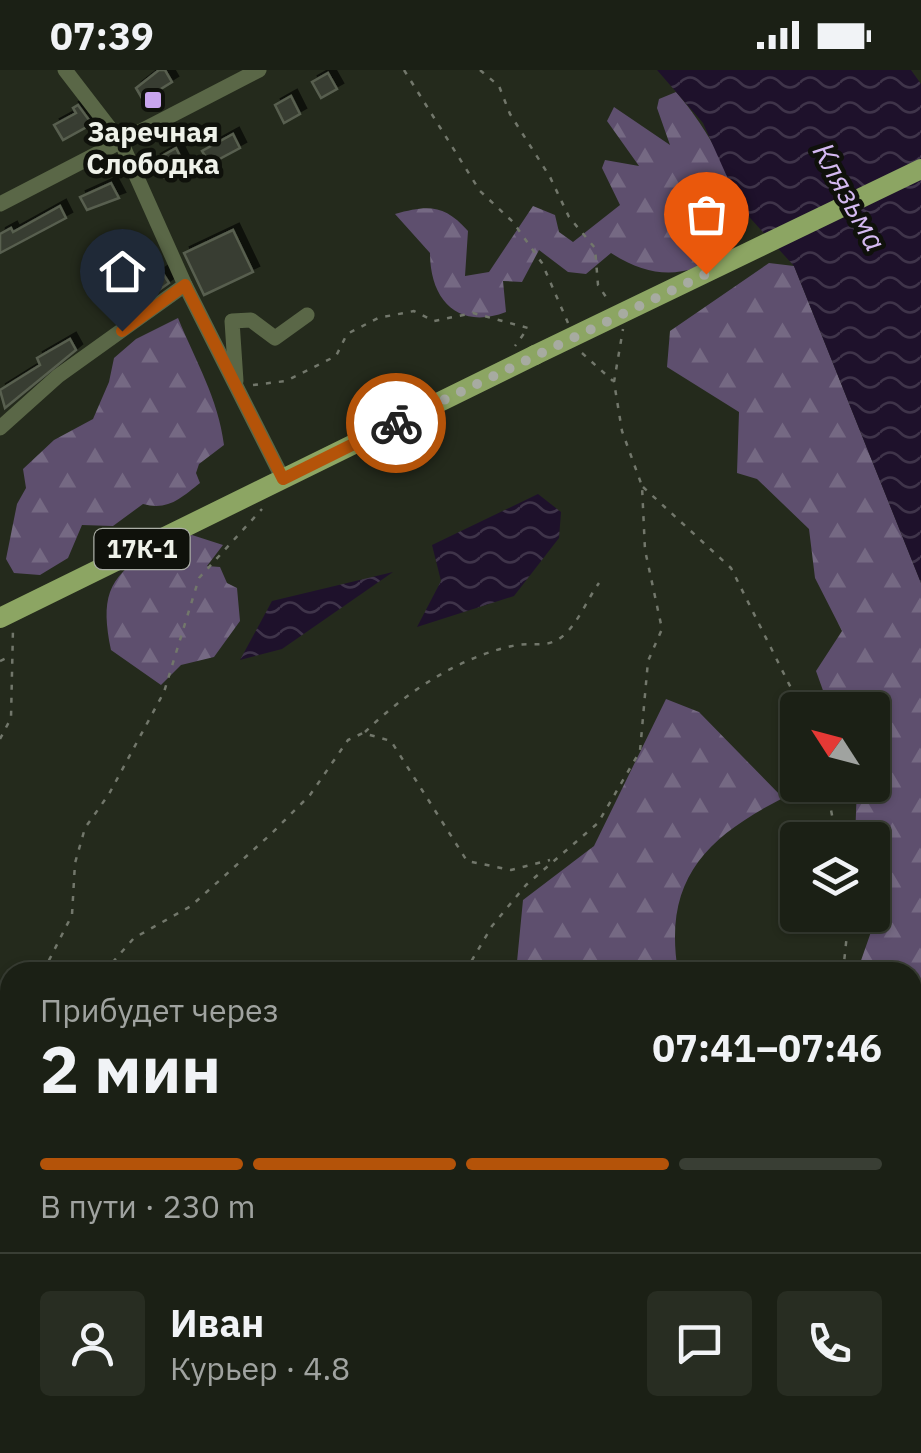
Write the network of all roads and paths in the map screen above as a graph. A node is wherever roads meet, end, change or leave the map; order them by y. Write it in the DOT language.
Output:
graph roads {
  1 [pos="65,70"];
  2 [pos="259,70"];
  3 [pos="404,70"];
  4 [pos="480,70"];
  5 [pos="122,144"];
  6 [pos="921,169"];
  7 [pos="0,204"];
  8 [pos="185,285"];
  9 [pos="616,311"];
  10 [pos="307,315"];
  11 [pos="620,321"];
  12 [pos="572,330"];
  13 [pos="578,342"];
  14 [pos="514,347"];
  15 [pos="614,382"];
  16 [pos="236,385"];
  17 [pos="0,428"];
  18 [pos="283,479"];
  19 [pos="642,486"];
  20 [pos="265,505"];
  21 [pos="600,583"];
  22 [pos="7,615"];
  23 [pos="12,656"];
  24 [pos="0,660"];
  25 [pos="793,692"];
  26 [pos="364,733"];
  27 [pos="0,740"];
  28 [pos="552,859"];
  29 [pos="847,932"];
  30 [pos="48,962"];
  31 [pos="113,962"];
  32 [pos="471,962"];
  33 [pos="844,962"];
  1 -- 5 [label="street"];
  2 -- 5 [label="street"];
  3 -- 12 [label="path"];
  4 -- 9 [label="path"];
  5 -- 7 [label="street"];
  5 -- 8 [label="street"];
  6 -- 18 [label="main road, 17К-1, bridge"];
  8 -- 16 [label="street"];
  8 -- 17 [label="street"];
  10 -- 16 [label="street"];
  11 -- 15 [label="path"];
  13 -- 15 [label="path"];
  14 -- 16 [label="path"];
  15 -- 19 [label="path"];
  16 -- 18 [label="street"];
  18 -- 22 [label="main road, 17К-1"];
  19 -- 25 [label="path"];
  19 -- 28 [label="path"];
  20 -- 30 [label="path"];
  21 -- 26 [label="path"];
  22 -- 23 [label="path"];
  23 -- 24 [label="path"];
  23 -- 27 [label="path"];
  26 -- 28 [label="path"];
  26 -- 31 [label="path"];
  28 -- 32 [label="path"];
  29 -- 33 [label="path"];
}
